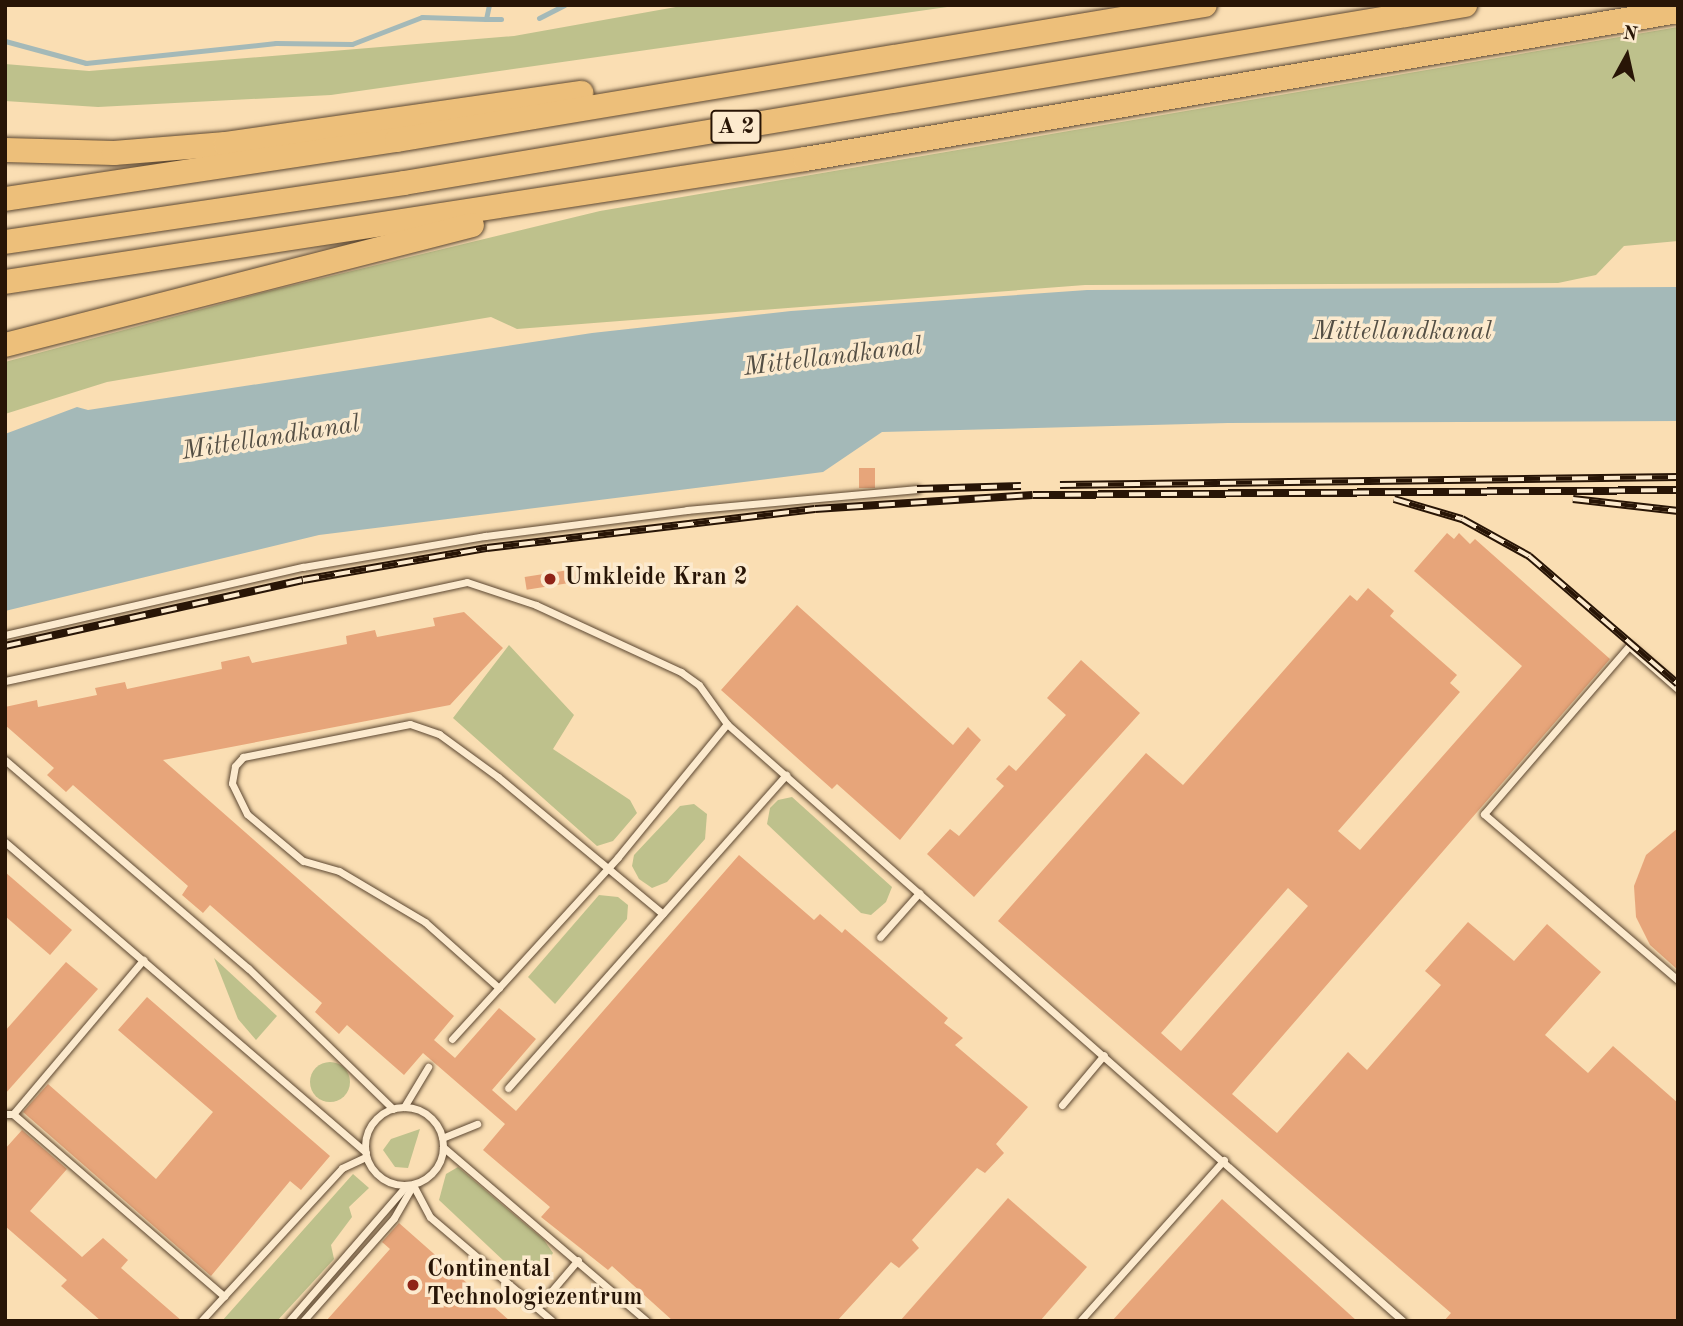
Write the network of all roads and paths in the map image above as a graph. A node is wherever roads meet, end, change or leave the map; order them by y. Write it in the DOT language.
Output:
graph roads {
  1 [pos="1205,5"];
  2 [pos="1465,5"];
  3 [pos="1678,11"];
  4 [pos="774,78"];
  5 [pos="5,150"];
  6 [pos="805,159"];
  7 [pos="5,198"];
  8 [pos="5,242"];
  9 [pos="5,282"];
  10 [pos="5,345"];
  11 [pos="916,489"];
  12 [pos="5,635"];
  13 [pos="5,681"];
  14 [pos="1678,689"];
  15 [pos="727,724"];
  16 [pos="5,760"];
  17 [pos="786,775"];
  18 [pos="5,842"];
  19 [pos="609,867"];
  20 [pos="919,893"];
  21 [pos="663,914"];
  22 [pos="880,937"];
  23 [pos="143,960"];
  24 [pos="1678,980"];
  25 [pos="499,988"];
  26 [pos="452,1039"];
  27 [pos="1104,1055"];
  28 [pos="428,1067"];
  29 [pos="508,1088"];
  30 [pos="1062,1105"];
  31 [pos="404,1107"];
  32 [pos="393,1109"];
  33 [pos="9,1114"];
  34 [pos="477,1124"];
  35 [pos="443,1138"];
  36 [pos="443,1147"];
  37 [pos="366,1154"];
  38 [pos="1224,1160"];
  39 [pos="410,1185"];
  40 [pos="578,1260"];
  41 [pos="224,1296"];
  42 [pos="537,1308"];
  43 [pos="201,1321"];
  44 [pos="289,1321"];
  45 [pos="303,1321"];
  46 [pos="552,1321"];
  47 [pos="647,1321"];
  48 [pos="1080,1321"];
  49 [pos="1404,1321"];
  1 -- 4 [label="highway, A 2"];
  2 -- 8 [label="highway, A 2"];
  3 -- 6 [label="highway"];
  4 -- 5 [label="highway"];
  4 -- 7 [label="highway, A 2"];
  6 -- 9 [label="highway"];
  6 -- 10 [label="highway"];
  11 -- 12 [label="lane"];
  13 -- 15 [label="lane"];
  14 -- 24 [label="lane"];
  15 -- 17 [label="lane"];
  15 -- 19 [label="lane"];
  16 -- 32 [label="lane"];
  17 -- 20 [label="lane"];
  17 -- 21 [label="lane"];
  18 -- 23 [label="lane"];
  19 -- 21 [label="lane"];
  19 -- 25 [label="lane"];
  19 -- 25 [label="lane"];
  20 -- 22 [label="lane"];
  20 -- 27 [label="lane"];
  21 -- 29 [label="lane"];
  23 -- 33 [label="lane"];
  23 -- 37 [label="lane"];
  25 -- 26 [label="lane"];
  27 -- 30 [label="lane"];
  27 -- 38 [label="lane"];
  28 -- 31 [label="lane"];
  31 -- 32 [label="lane"];
  31 -- 35 [label="lane"];
  32 -- 37 [label="lane"];
  33 -- 41 [label="lane"];
  34 -- 35 [label="lane"];
  35 -- 36 [label="lane"];
  36 -- 39 [label="lane"];
  36 -- 40 [label="lane"];
  37 -- 39 [label="lane"];
  37 -- 41 [label="lane"];
  38 -- 48 [label="lane"];
  38 -- 49 [label="lane"];
  39 -- 42 [label="lane"];
  39 -- 44 [label="lane"];
  39 -- 45 [label="lane"];
  40 -- 42 [label="lane"];
  40 -- 47 [label="lane"];
  41 -- 43 [label="lane"];
  42 -- 46 [label="lane"];
}
